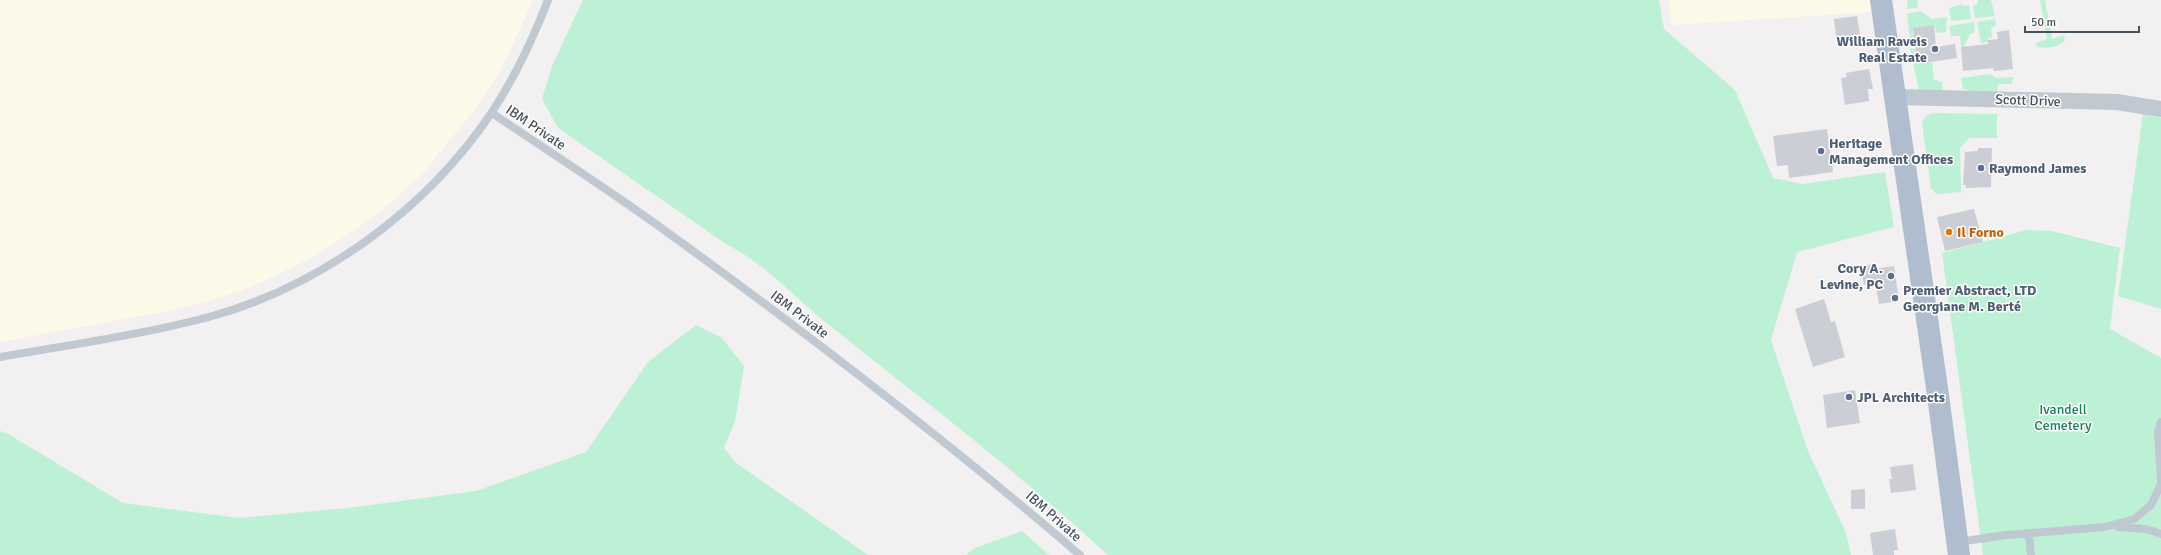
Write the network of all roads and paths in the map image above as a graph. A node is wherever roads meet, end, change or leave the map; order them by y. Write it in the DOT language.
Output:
graph roads {
  1 [pos="548,0"];
  2 [pos="1881,0"];
  3 [pos="1895,97"];
  4 [pos="2161,109"];
  5 [pos="492,112"];
  6 [pos="0,357"];
  7 [pos="2161,422"];
  8 [pos="2161,481"];
  9 [pos="2161,484"];
  10 [pos="2105,528"];
  11 [pos="2029,534"];
  12 [pos="2161,534"];
  13 [pos="1958,549"];
  14 [pos="1080,555"];
  15 [pos="2031,555"];
  1 -- 5 [label="lane"];
  2 -- 3 [label="main road"];
  3 -- 4 [label="street, Scott Drive"];
  3 -- 13 [label="main road"];
  5 -- 6 [label="lane"];
  5 -- 14 [label="lane, IBM Private"];
  7 -- 8 [label="lane"];
  9 -- 10 [label="lane"];
  10 -- 11 [label="lane"];
  10 -- 12 [label="lane"];
  11 -- 13 [label="lane"];
  11 -- 15 [label="lane"];
}
